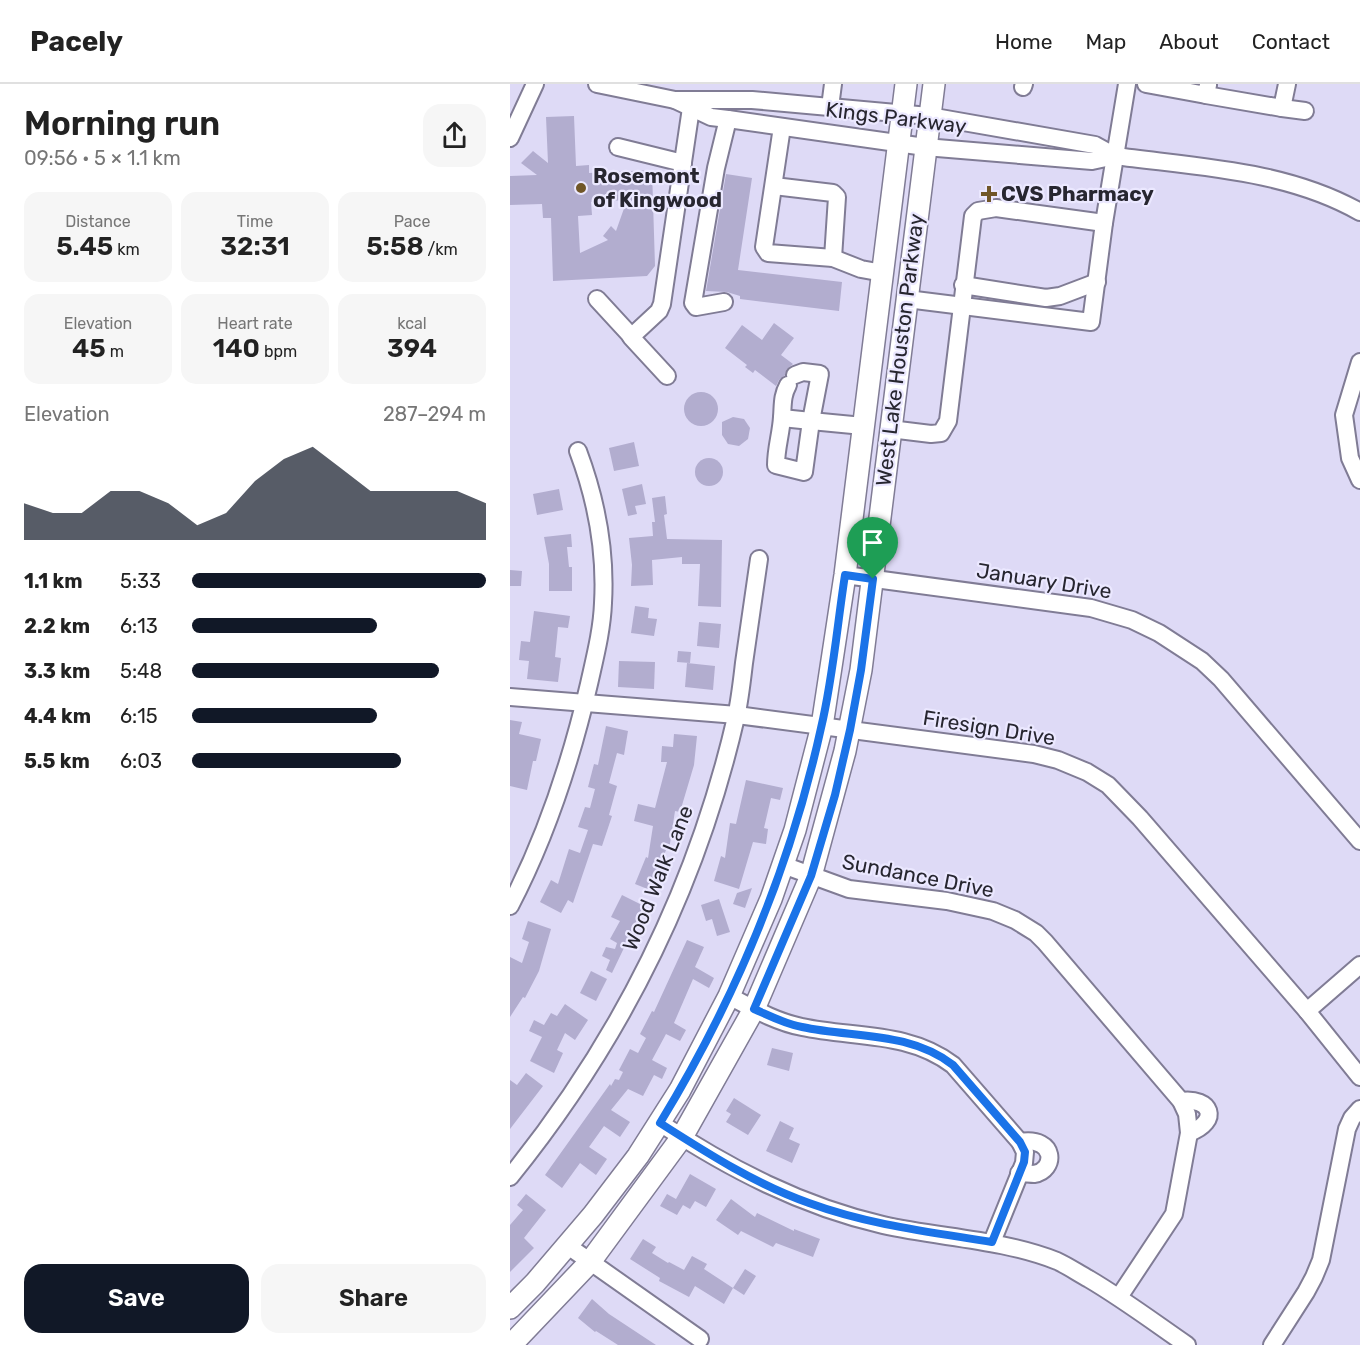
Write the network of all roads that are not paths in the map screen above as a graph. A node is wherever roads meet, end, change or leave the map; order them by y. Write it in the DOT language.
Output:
graph roads {
  1 [pos="535,84"];
  2 [pos="597,84"];
  3 [pos="833,84"];
  4 [pos="906,84"];
  5 [pos="934,84"];
  6 [pos="1127,84"];
  7 [pos="1146,84"];
  8 [pos="1287,84"];
  9 [pos="1207,89"];
  10 [pos="675,100"];
  11 [pos="830,107"];
  12 [pos="692,108"];
  13 [pos="1282,108"];
  14 [pos="1305,111"];
  15 [pos="902,112"];
  16 [pos="929,116"];
  17 [pos="728,119"];
  18 [pos="782,127"];
  19 [pos="510,138"];
  20 [pos="899,142"];
  21 [pos="618,147"];
  22 [pos="925,147"];
  23 [pos="1115,156"];
  24 [pos="683,163"];
  25 [pos="774,186"];
  26 [pos="1360,212"];
  27 [pos="1104,223"];
  28 [pos="833,258"];
  29 [pos="882,273"];
  30 [pos="1097,282"];
  31 [pos="963,285"];
  32 [pos="597,299"];
  33 [pos="907,299"];
  34 [pos="724,302"];
  35 [pos="961,305"];
  36 [pos="632,337"];
  37 [pos="1360,362"];
  38 [pos="667,376"];
  39 [pos="782,418"];
  40 [pos="811,421"];
  41 [pos="863,426"];
  42 [pos="890,429"];
  43 [pos="578,451"];
  44 [pos="1360,480"];
  45 [pos="759,559"];
  46 [pos="845,575"];
  47 [pos="873,579"];
  48 [pos="510,697"];
  49 [pos="584,704"];
  50 [pos="737,715"];
  51 [pos="822,726"];
  52 [pos="850,730"];
  53 [pos="1360,841"];
  54 [pos="783,865"];
  55 [pos="811,876"];
  56 [pos="510,906"];
  57 [pos="1360,964"];
  58 [pos="729,996"];
  59 [pos="754,1009"];
  60 [pos="1307,1011"];
  61 [pos="1360,1077"];
  62 [pos="1360,1109"];
  63 [pos="660,1123"];
  64 [pos="682,1137"];
  65 [pos="1020,1142"];
  66 [pos="1020,1173"];
  67 [pos="510,1177"];
  68 [pos="992,1242"];
  69 [pos="568,1246"];
  70 [pos="590,1262"];
  71 [pos="1119,1297"];
  72 [pos="510,1308"];
  73 [pos="700,1339"];
  74 [pos="511,1345"];
  75 [pos="1187,1345"];
  76 [pos="1272,1345"];
  1 -- 19 [label="street"];
  2 -- 10 [label="street, Kings Parkway"];
  3 -- 11 [label="street"];
  4 -- 15 [label="main road, West Lake Houston Parkway"];
  5 -- 16 [label="main road, West Lake Houston Parkway"];
  6 -- 23 [label="street"];
  7 -- 9 [label="street"];
  8 -- 13 [label="street"];
  9 -- 13 [label="street"];
  10 -- 11 [label="street, Kings Parkway"];
  10 -- 12 [label="street, Kings Parkway"];
  11 -- 15 [label="street, Kings Parkway"];
  12 -- 17 [label="street, Kings Parkway"];
  12 -- 24 [label="street"];
  13 -- 14 [label="street"];
  15 -- 16 [label="street, Kings Parkway"];
  15 -- 20 [label="main road, West Lake Houston Parkway"];
  16 -- 22 [label="main road, West Lake Houston Parkway"];
  16 -- 23 [label="street, Kings Parkway"];
  17 -- 18 [label="street, Kings Parkway"];
  17 -- 34 [label="street"];
  18 -- 20 [label="street, Kings Parkway"];
  18 -- 25 [label="street"];
  20 -- 22 [label="street, Kings Parkway"];
  20 -- 29 [label="main road, West Lake Houston Parkway"];
  21 -- 24 [label="street"];
  22 -- 23 [label="street, Kings Parkway"];
  22 -- 33 [label="main road, West Lake Houston Parkway"];
  23 -- 26 [label="street, Kings Parkway"];
  23 -- 27 [label="street"];
  24 -- 36 [label="street"];
  25 -- 28 [label="street"];
  25 -- 28 [label="street"];
  27 -- 30 [label="street"];
  27 -- 31 [label="street"];
  28 -- 29 [label="street"];
  29 -- 41 [label="main road, West Lake Houston Parkway"];
  30 -- 31 [label="street"];
  30 -- 35 [label="street"];
  31 -- 35 [label="street"];
  32 -- 36 [label="street"];
  33 -- 35 [label="street"];
  33 -- 42 [label="main road, West Lake Houston Parkway"];
  35 -- 42 [label="street"];
  36 -- 38 [label="street"];
  37 -- 44 [label="street"];
  39 -- 40 [label="street"];
  39 -- 40 [label="street"];
  39 -- 40 [label="street"];
  40 -- 41 [label="street"];
  41 -- 42 [label="main road"];
  41 -- 46 [label="main road, West Lake Houston Parkway"];
  42 -- 47 [label="main road, West Lake Houston Parkway"];
  43 -- 49 [label="street"];
  45 -- 50 [label="street, Wood Walk Lane"];
  46 -- 47 [label="street, January Drive"];
  46 -- 51 [label="main road, West Lake Houston Parkway"];
  47 -- 52 [label="main road, West Lake Houston Parkway"];
  47 -- 53 [label="street, January Drive"];
  48 -- 49 [label="street, Firesign Drive"];
  49 -- 50 [label="street, Firesign Drive"];
  49 -- 56 [label="street"];
  50 -- 51 [label="street, Firesign Drive"];
  50 -- 67 [label="street, Wood Walk Lane"];
  51 -- 52 [label="street, Firesign Drive"];
  51 -- 54 [label="main road, West Lake Houston Parkway"];
  52 -- 55 [label="main road, West Lake Houston Parkway"];
  52 -- 60 [label="street, Firesign Drive"];
  54 -- 55 [label="street, Sundance Drive"];
  54 -- 58 [label="main road, West Lake Houston Parkway"];
  55 -- 59 [label="main road, West Lake Houston Parkway"];
  55 -- 71 [label="street, Sundance Drive"];
  57 -- 60 [label="street"];
  58 -- 59 [label="street"];
  58 -- 63 [label="main road, West Lake Houston Parkway"];
  59 -- 64 [label="main road, West Lake Houston Parkway"];
  59 -- 65 [label="street"];
  60 -- 61 [label="street, Firesign Drive"];
  62 -- 76 [label="street"];
  63 -- 64 [label="street"];
  63 -- 69 [label="main road, West Lake Houston Parkway"];
  64 -- 68 [label="street"];
  64 -- 70 [label="main road, West Lake Houston Parkway"];
  65 -- 66 [label="street"];
  65 -- 66 [label="street"];
  66 -- 68 [label="street"];
  68 -- 71 [label="street"];
  69 -- 70 [label="street"];
  69 -- 72 [label="main road, West Lake Houston Parkway"];
  70 -- 73 [label="street"];
  70 -- 74 [label="main road, West Lake Houston Parkway"];
  71 -- 75 [label="street"];
}
